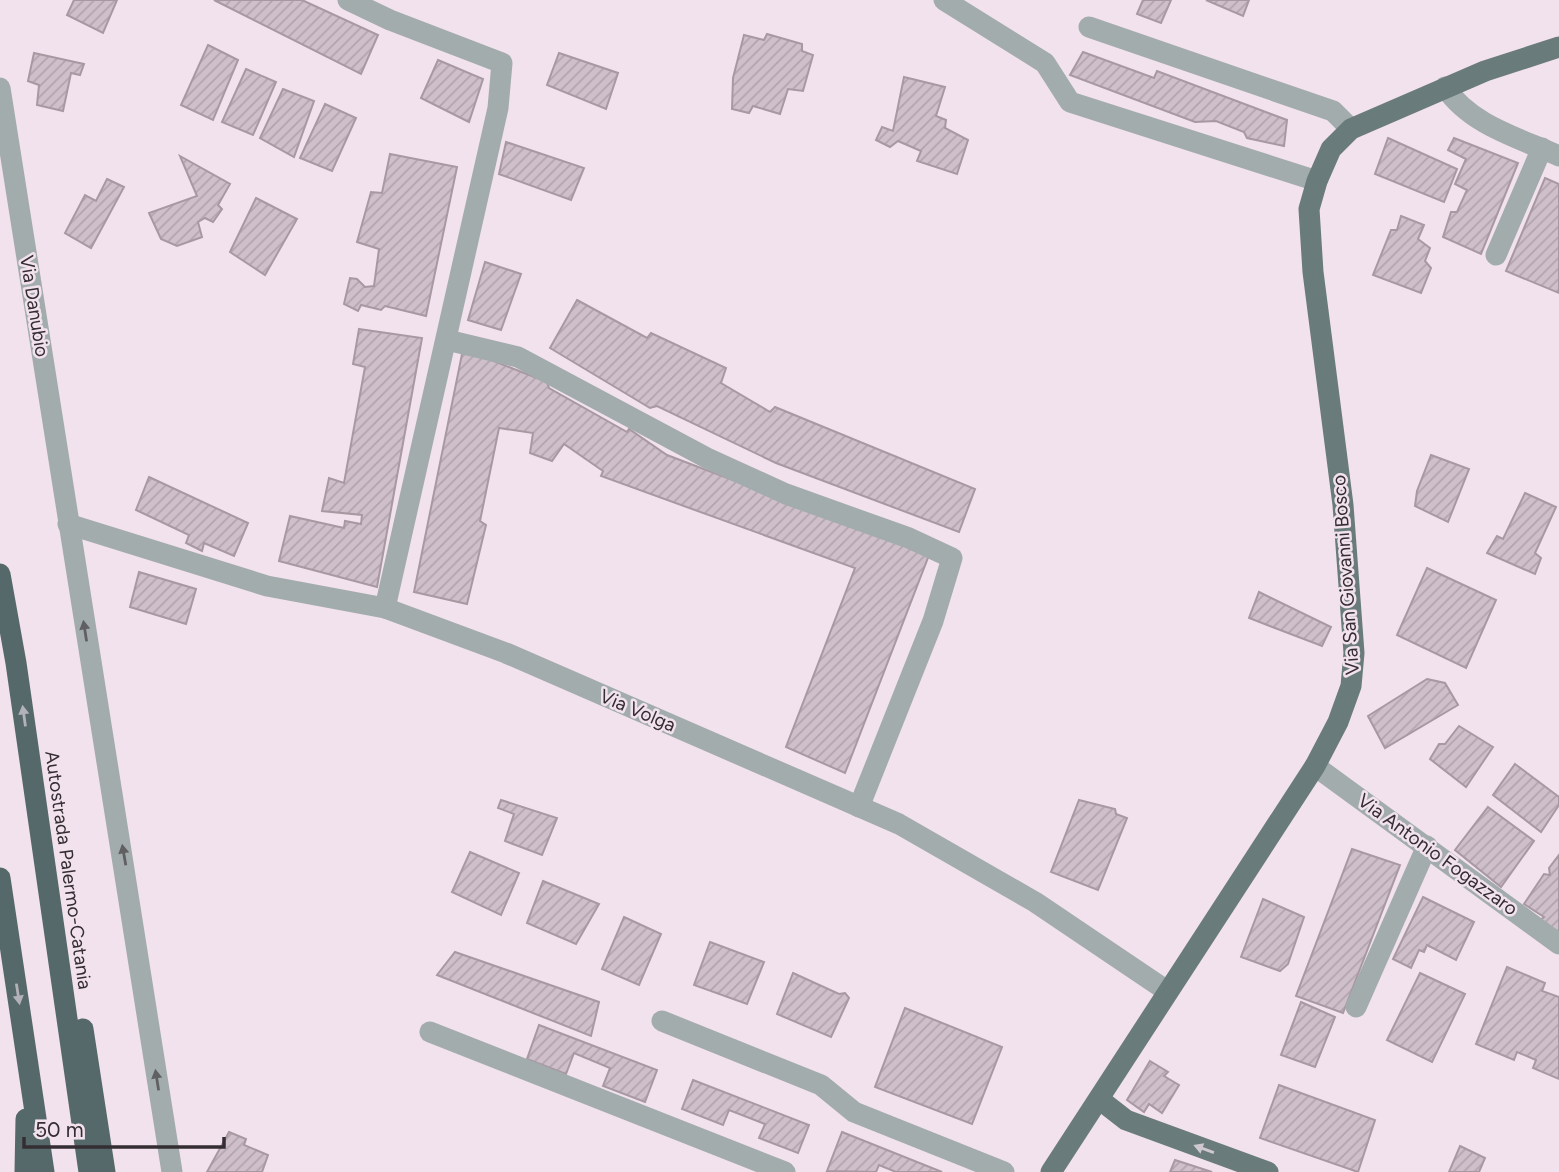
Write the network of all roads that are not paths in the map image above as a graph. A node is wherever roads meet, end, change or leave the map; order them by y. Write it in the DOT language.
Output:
graph roads {
  1 [pos="348,0"];
  2 [pos="944,0"];
  3 [pos="1089,27"];
  4 [pos="1559,47"];
  5 [pos="1445,87"];
  6 [pos="0,88"];
  7 [pos="1351,128"];
  8 [pos="1550,152"];
  9 [pos="1317,181"];
  10 [pos="1496,255"];
  11 [pos="447,340"];
  12 [pos="68,524"];
  13 [pos="0,574"];
  14 [pos="385,608"];
  15 [pos="30,754"];
  16 [pos="1315,766"];
  17 [pos="859,807"];
  18 [pos="1427,846"];
  19 [pos="0,878"];
  20 [pos="1559,944"];
  21 [pos="1167,991"];
  22 [pos="1356,1007"];
  23 [pos="662,1021"];
  24 [pos="430,1032"];
  25 [pos="27,1058"];
  26 [pos="1098,1099"];
  27 [pos="25,1172"];
  28 [pos="44,1172"];
  29 [pos="89,1172"];
  30 [pos="105,1172"];
  31 [pos="172,1172"];
  32 [pos="785,1172"];
  33 [pos="1004,1172"];
  34 [pos="1051,1172"];
  35 [pos="1268,1172"];
  1 -- 11 [label="street"];
  2 -- 9 [label="street"];
  3 -- 7 [label="street"];
  4 -- 5 [label="main road, Via San Giovanni Bosco"];
  5 -- 7 [label="main road, Via San Giovanni Bosco"];
  5 -- 8 [label="street"];
  6 -- 12 [label="street, Via Danubio"];
  7 -- 9 [label="main road, Via San Giovanni Bosco"];
  8 -- 10 [label="street"];
  9 -- 16 [label="main road, Via San Giovanni Bosco"];
  11 -- 14 [label="street"];
  11 -- 17 [label="street"];
  12 -- 14 [label="street, Via Volga"];
  31 -- 12 [label="street, Via Danubio, one-way"];
  15 -- 13 [label="highway, Autostrada Palermo-Catania, one-way"];
  14 -- 17 [label="street, Via Volga"];
  15 -- 29 [label="highway, Autostrada Palermo-Catania"];
  15 -- 30 [label="highway"];
  16 -- 18 [label="street, Via Antonio Fogazzaro"];
  16 -- 21 [label="main road, Via San Giovanni Bosco"];
  17 -- 21 [label="street, Via Volga"];
  18 -- 20 [label="street, Via Antonio Fogazzaro"];
  18 -- 22 [label="street"];
  19 -- 25 [label="highway, one-way"];
  21 -- 26 [label="main road, Via San Giovanni Bosco"];
  23 -- 33 [label="street"];
  24 -- 32 [label="street"];
  25 -- 27 [label="highway"];
  25 -- 28 [label="highway"];
  26 -- 34 [label="main road, Via San Giovanni Bosco"];
  35 -- 26 [label="main road, one-way"];
}
